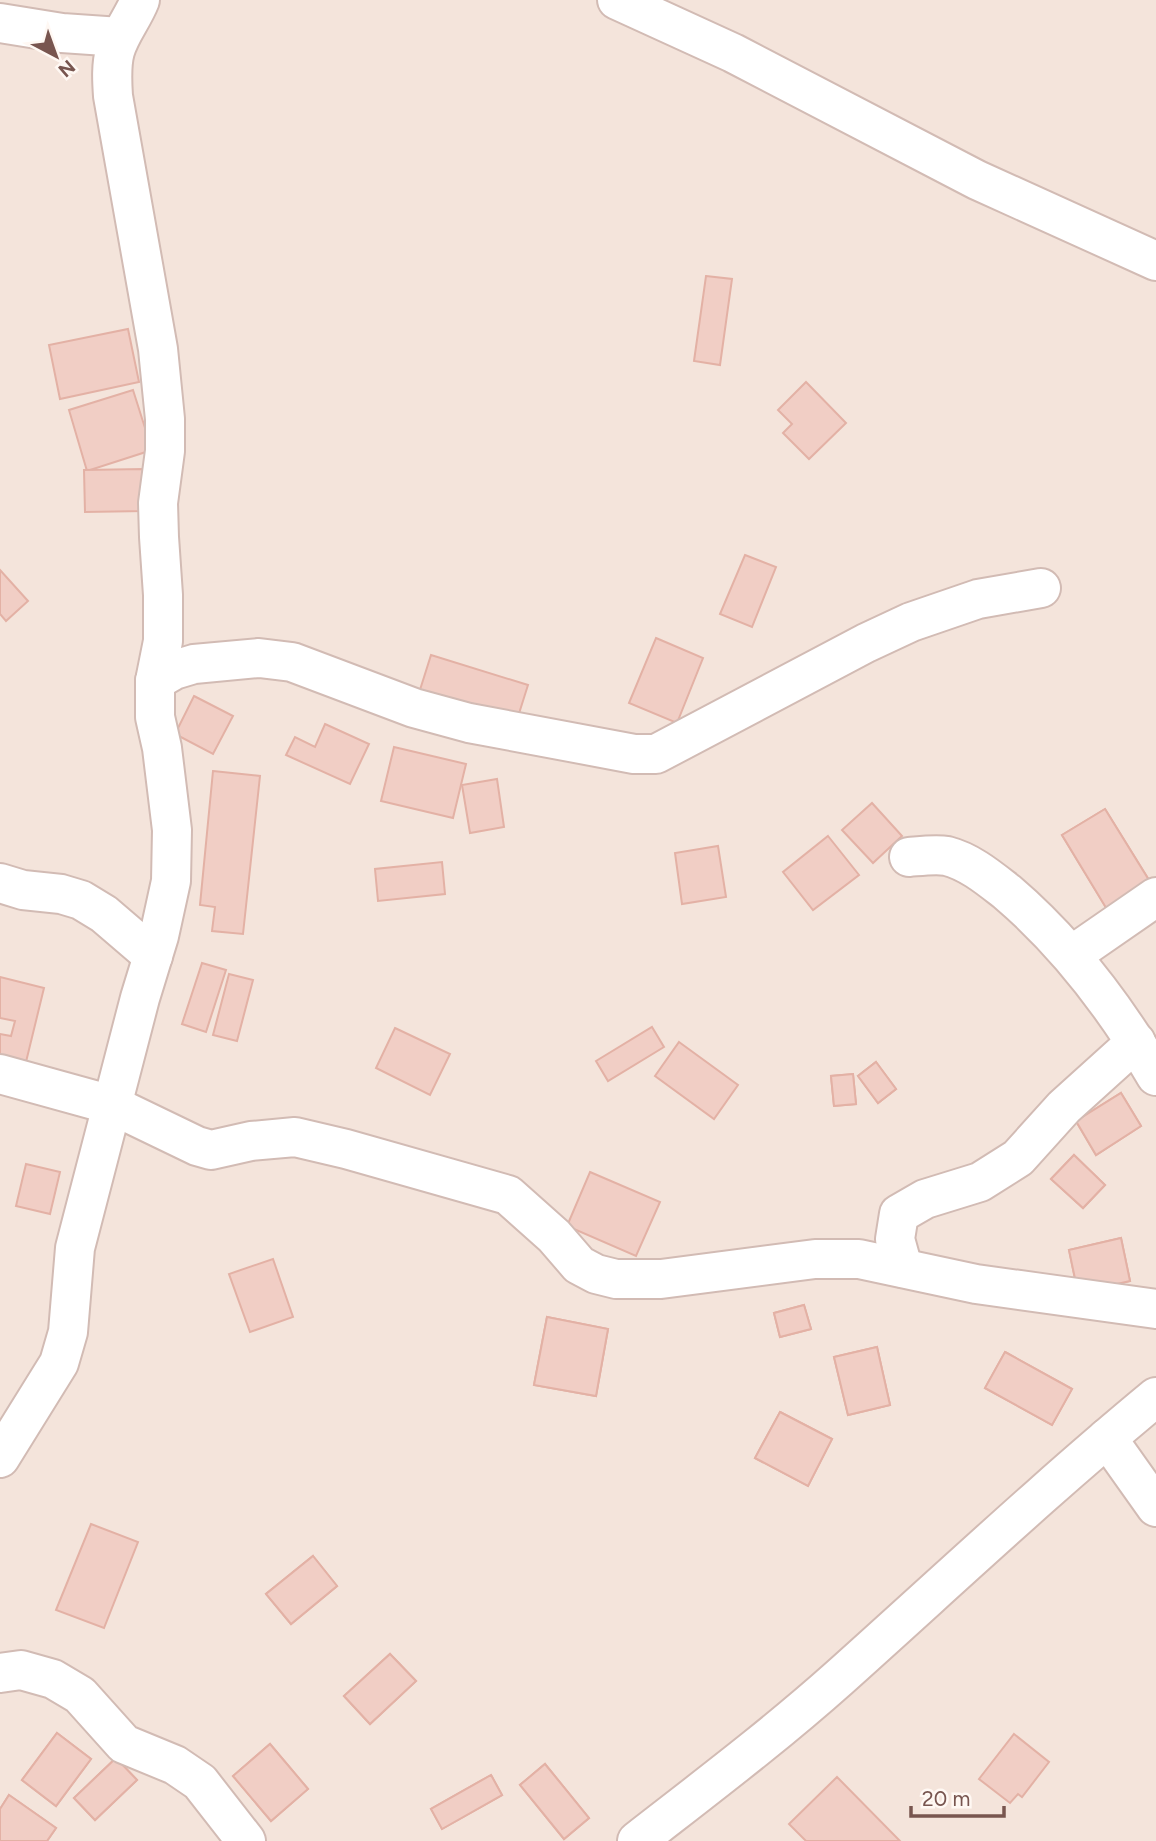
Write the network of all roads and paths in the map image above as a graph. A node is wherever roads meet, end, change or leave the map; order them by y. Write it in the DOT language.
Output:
graph roads {
  1 [pos="140,0"];
  2 [pos="617,0"];
  3 [pos="0,23"];
  4 [pos="120,37"];
  5 [pos="1156,261"];
  6 [pos="1041,588"];
  7 [pos="155,681"];
  8 [pos="909,857"];
  9 [pos="0,883"];
  10 [pos="1156,897"];
  11 [pos="1072,955"];
  12 [pos="153,956"];
  13 [pos="1136,1041"];
  14 [pos="0,1074"];
  15 [pos="1156,1076"];
  16 [pos="112,1105"];
  17 [pos="903,1268"];
  18 [pos="1156,1309"];
  19 [pos="1156,1397"];
  20 [pos="1107,1438"];
  21 [pos="0,1458"];
  22 [pos="1156,1507"];
  23 [pos="0,1673"];
  24 [pos="246,1841"];
  25 [pos="637,1841"];
  1 -- 4 [label="street"];
  2 -- 5 [label="street"];
  3 -- 4 [label="street"];
  4 -- 7 [label="street"];
  6 -- 7 [label="street"];
  7 -- 12 [label="street"];
  8 -- 11 [label="street"];
  9 -- 12 [label="street"];
  10 -- 11 [label="street"];
  11 -- 13 [label="street"];
  12 -- 16 [label="street"];
  13 -- 15 [label="street"];
  13 -- 17 [label="street"];
  14 -- 16 [label="street"];
  16 -- 17 [label="street"];
  16 -- 21 [label="street"];
  17 -- 18 [label="street"];
  19 -- 20 [label="street"];
  20 -- 22 [label="street"];
  20 -- 25 [label="street"];
  23 -- 24 [label="street"];
}
